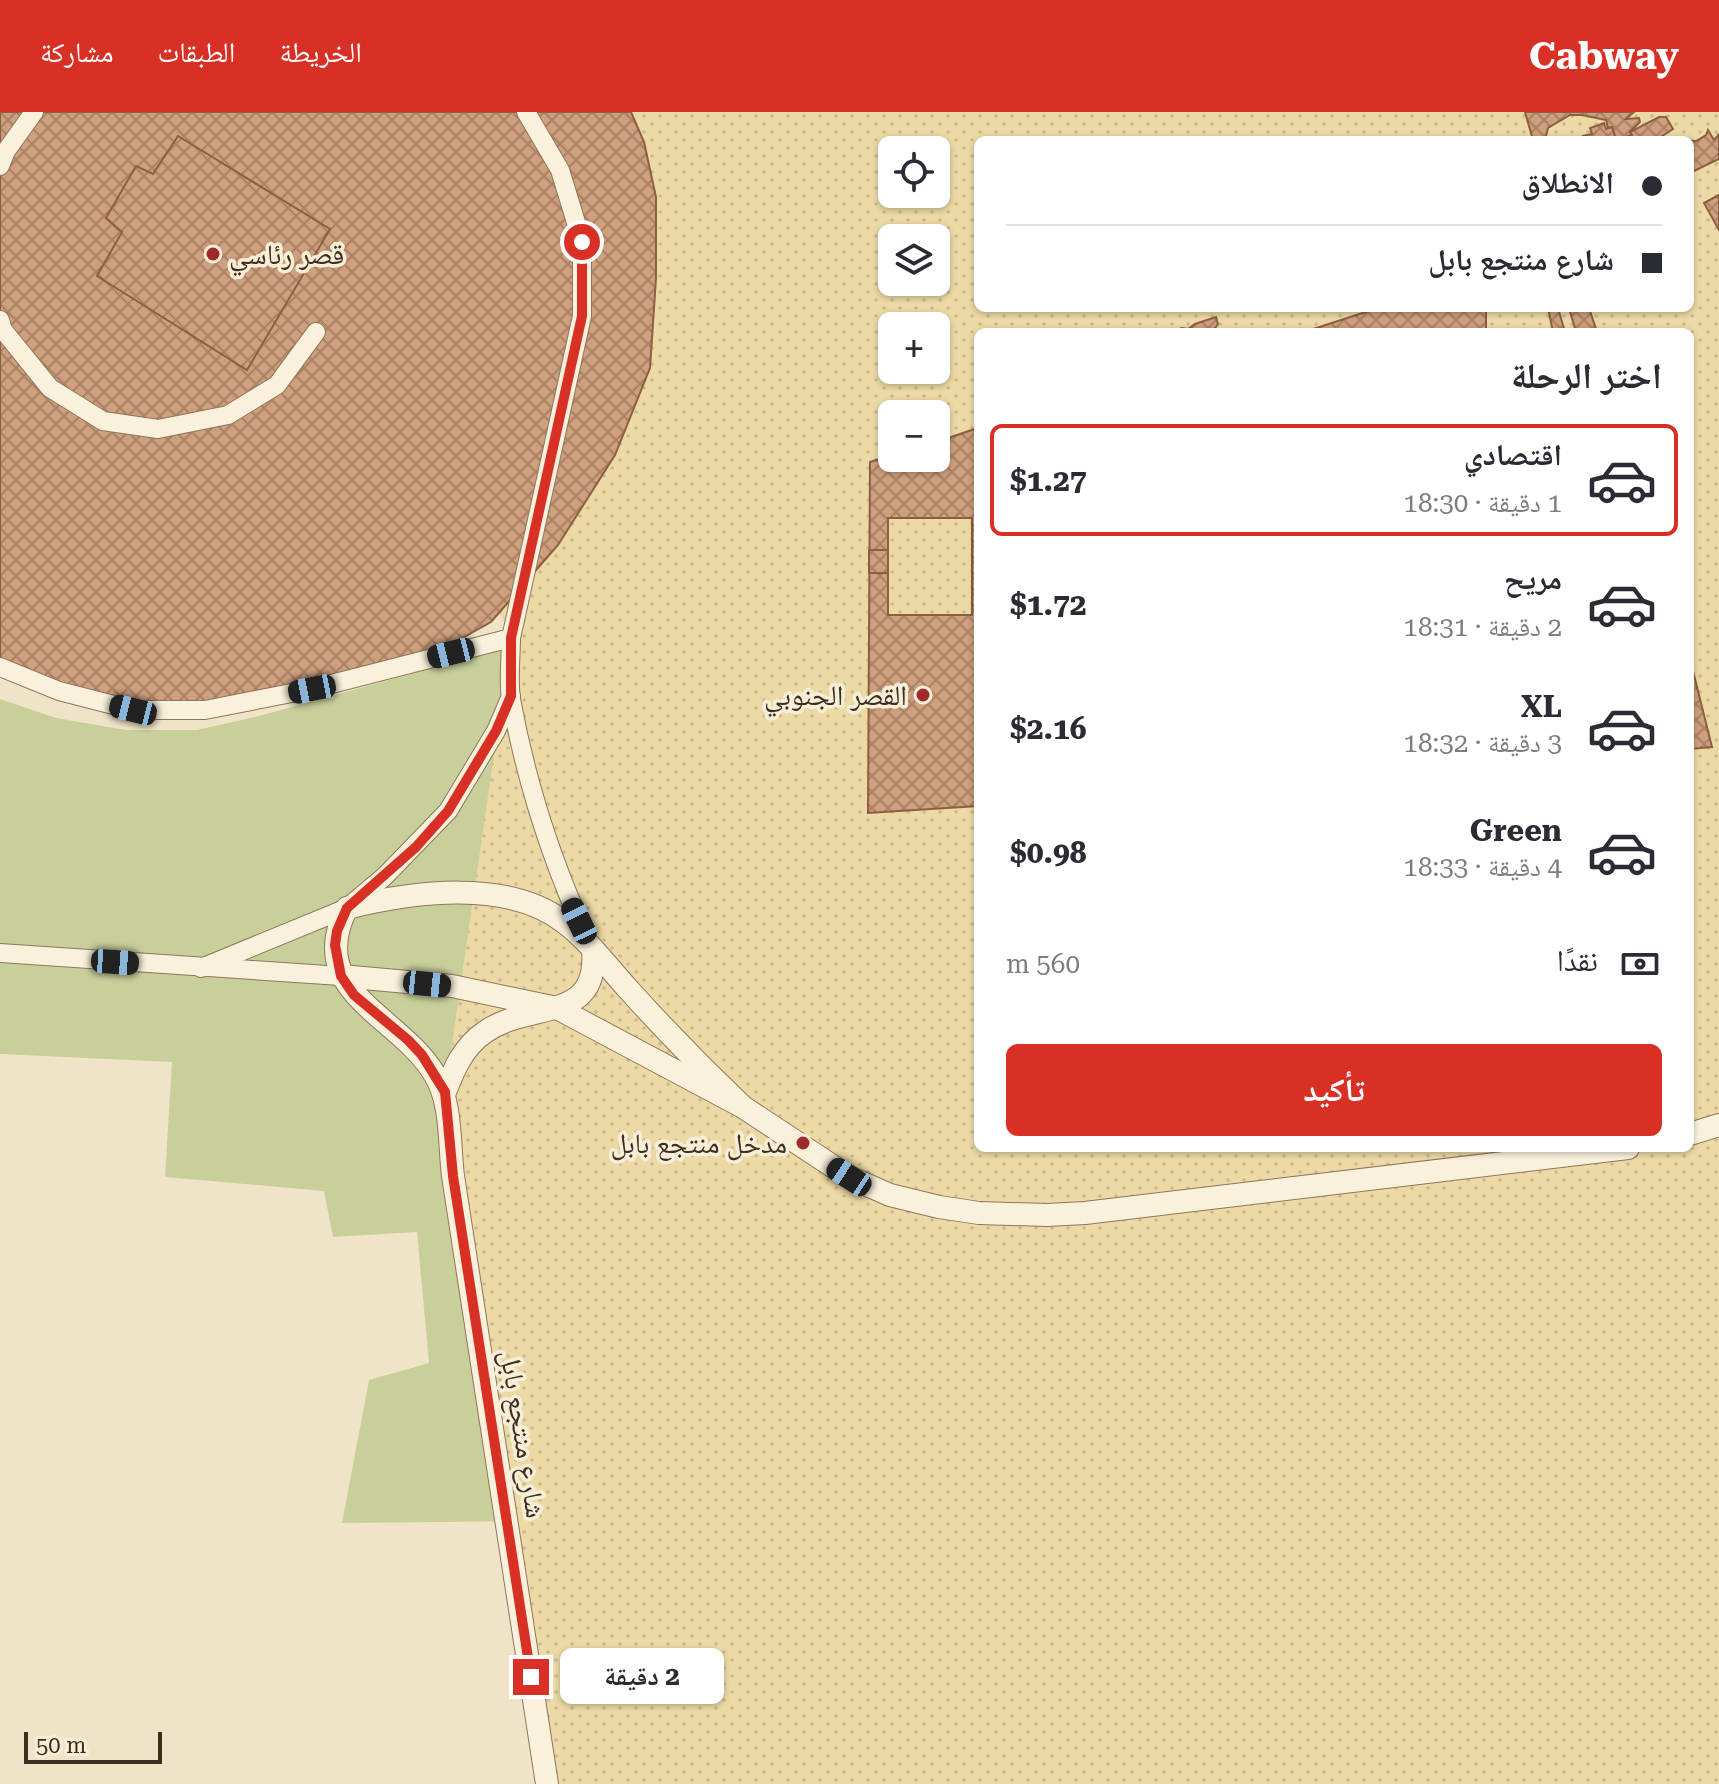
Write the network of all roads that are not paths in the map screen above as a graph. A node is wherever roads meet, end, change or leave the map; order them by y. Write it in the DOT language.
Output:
graph roads {
  1 [pos="34,112"];
  2 [pos="526,112"];
  3 [pos="0,166"];
  4 [pos="0,320"];
  5 [pos="316,332"];
  6 [pos="511,638"];
  7 [pos="0,667"];
  8 [pos="511,696"];
  9 [pos="347,908"];
  10 [pos="593,950"];
  11 [pos="0,953"];
  12 [pos="201,968"];
  13 [pos="341,976"];
  14 [pos="557,1008"];
  15 [pos="445,1092"];
  16 [pos="743,1107"];
  17 [pos="1719,1125"];
  18 [pos="1694,1133"];
  19 [pos="1595,1152"];
  20 [pos="547,1784"];
  1 -- 3 [label="street"];
  2 -- 6 [label="street"];
  4 -- 5 [label="street"];
  6 -- 7 [label="street"];
  6 -- 8 [label="street"];
  8 -- 9 [label="street"];
  8 -- 10 [label="street"];
  9 -- 10 [label="street"];
  9 -- 12 [label="street"];
  9 -- 13 [label="street"];
  10 -- 14 [label="street"];
  10 -- 16 [label="street"];
  11 -- 12 [label="street"];
  12 -- 13 [label="street"];
  13 -- 14 [label="street"];
  13 -- 15 [label="street, شارع منتجع بابل"];
  14 -- 15 [label="street, شارع منتجع بابل"];
  14 -- 16 [label="street"];
  15 -- 20 [label="street, شارع منتجع بابل"];
  16 -- 19 [label="street"];
  17 -- 18 [label="street"];
}
